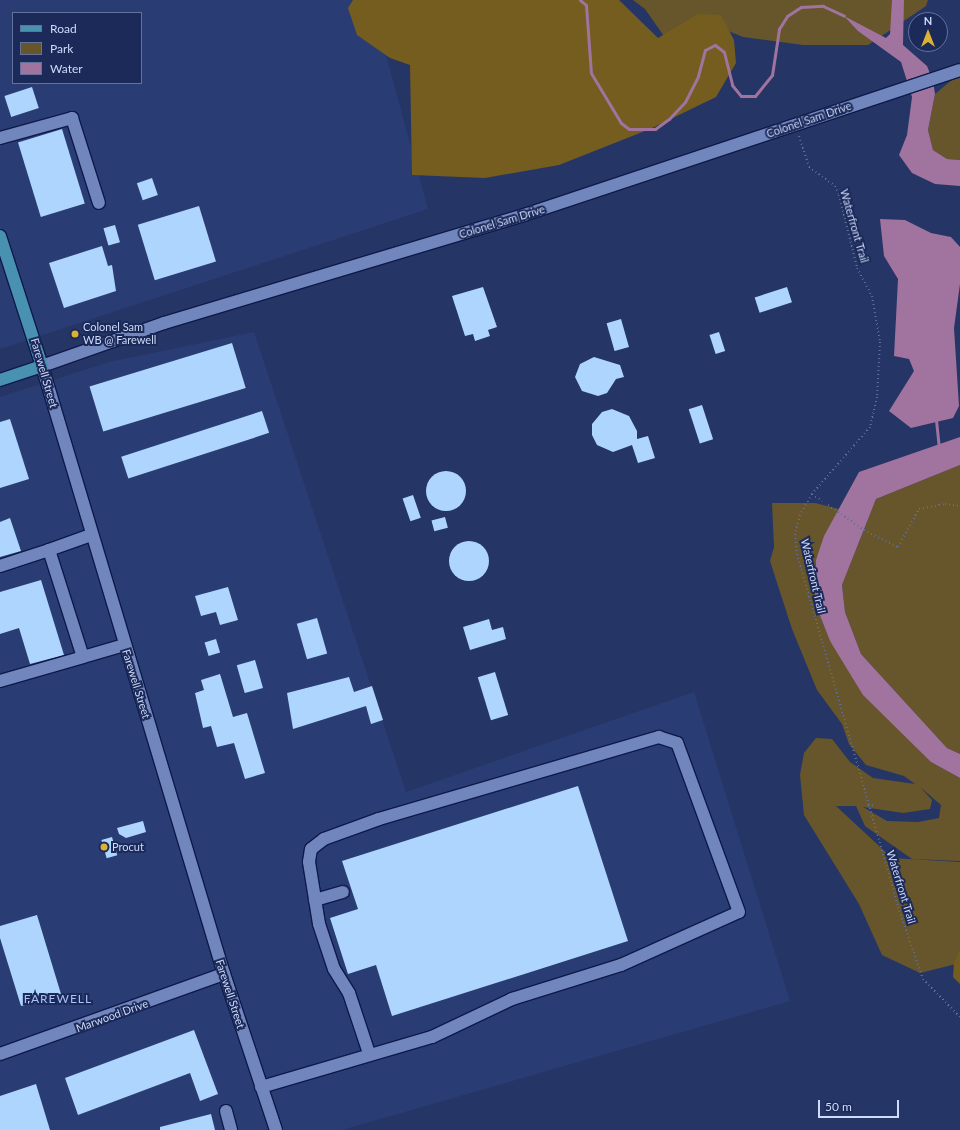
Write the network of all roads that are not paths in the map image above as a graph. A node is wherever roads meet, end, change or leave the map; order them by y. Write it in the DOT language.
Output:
graph roads {
  1 [pos="960,70"];
  2 [pos="0,138"];
  3 [pos="99,203"];
  4 [pos="0,236"];
  5 [pos="42,366"];
  6 [pos="0,380"];
  7 [pos="91,535"];
  8 [pos="49,550"];
  9 [pos="0,566"];
  10 [pos="124,645"];
  11 [pos="83,657"];
  12 [pos="0,681"];
  13 [pos="343,892"];
  14 [pos="315,900"];
  15 [pos="224,974"];
  16 [pos="369,1053"];
  17 [pos="0,1054"];
  18 [pos="261,1087"];
  19 [pos="226,1111"];
  20 [pos="231,1130"];
  21 [pos="276,1130"];
  1 -- 5 [label="street, Colonel Sam Drive"];
  2 -- 3 [label="street"];
  4 -- 5 [label="main road, Farewell Street"];
  5 -- 6 [label="main road"];
  5 -- 7 [label="street, Farewell Street"];
  7 -- 8 [label="street"];
  7 -- 10 [label="street, Farewell Street"];
  8 -- 9 [label="street"];
  8 -- 11 [label="street"];
  10 -- 11 [label="street"];
  10 -- 15 [label="street, Farewell Street"];
  11 -- 12 [label="street"];
  13 -- 14 [label="street"];
  14 -- 16 [label="street"];
  14 -- 16 [label="street"];
  15 -- 17 [label="street, Marwood Drive"];
  15 -- 18 [label="street, Farewell Street"];
  16 -- 18 [label="street"];
  18 -- 21 [label="street, Farewell Street"];
  19 -- 20 [label="street"];
}
